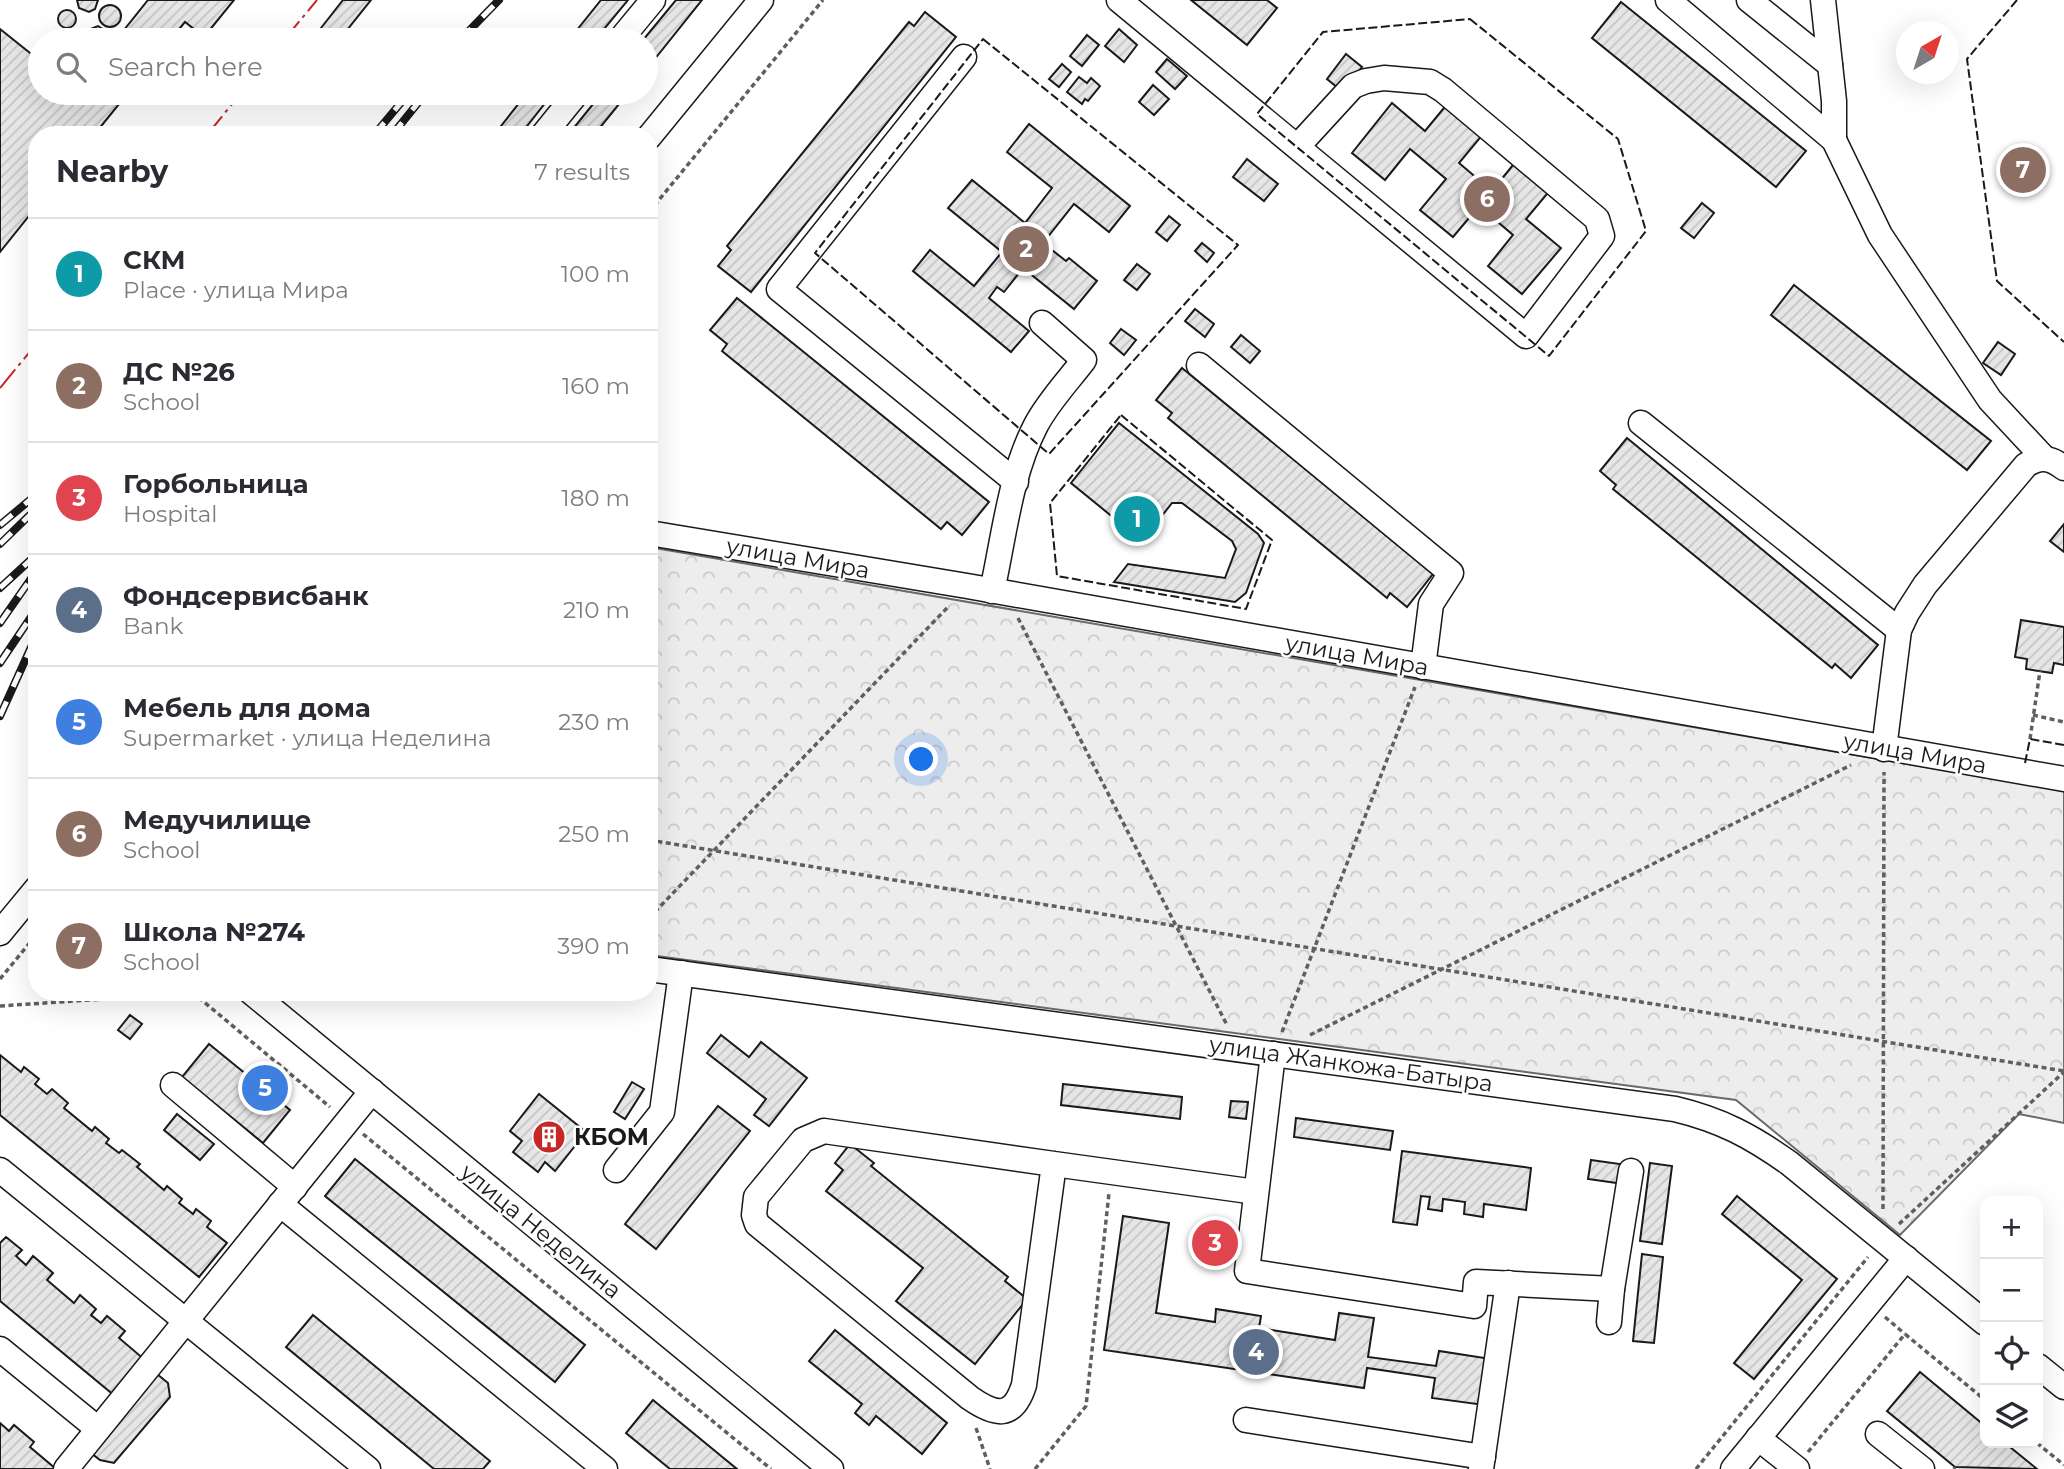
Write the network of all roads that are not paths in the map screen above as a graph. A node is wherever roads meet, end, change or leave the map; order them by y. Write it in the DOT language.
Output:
graph roads {
  1 [pos="653,0"];
  2 [pos="761,0"];
  3 [pos="1119,0"];
  4 [pos="1668,0"];
  5 [pos="1749,0"];
  6 [pos="1823,0"];
  7 [pos="630,28"];
  8 [pos="964,57"];
  9 [pos="1830,65"];
  10 [pos="568,105"];
  11 [pos="550,126"];
  12 [pos="658,126"];
  13 [pos="1834,140"];
  14 [pos="1297,147"];
  15 [pos="1042,323"];
  16 [pos="1199,365"];
  17 [pos="1641,423"];
  18 [pos="2054,463"];
  19 [pos="1016,482"];
  20 [pos="658,534"];
  21 [pos="998,592"];
  22 [pos="1899,630"];
  23 [pos="1423,667"];
  24 [pos="1884,749"];
  25 [pos="2064,779"];
  26 [pos="28,899"];
  27 [pos="0,933"];
  28 [pos="658,970"];
  29 [pos="681,973"];
  30 [pos="262,1001"];
  31 [pos="1275,1040"];
  32 [pos="173,1085"];
  33 [pos="372,1091"];
  34 [pos="1054,1164"];
  35 [pos="0,1170"];
  36 [pos="616,1170"];
  37 [pos="1631,1171"];
  38 [pos="1256,1192"];
  39 [pos="288,1195"];
  40 [pos="1906,1258"];
  41 [pos="1508,1283"];
  42 [pos="1612,1289"];
  43 [pos="185,1322"];
  44 [pos="1609,1322"];
  45 [pos="1984,1322"];
  46 [pos="0,1349"];
  47 [pos="2043,1370"];
  48 [pos="2064,1387"];
  49 [pos="1246,1420"];
  50 [pos="98,1429"];
  51 [pos="1878,1434"];
  52 [pos="1758,1438"];
  53 [pos="1482,1463"];
  54 [pos="66,1469"];
  55 [pos="368,1469"];
  56 [pos="605,1469"];
  57 [pos="831,1469"];
  58 [pos="1733,1469"];
  59 [pos="1796,1469"];
  60 [pos="1922,1469"];
  1 -- 7 [label="street"];
  2 -- 12 [label="street"];
  3 -- 14 [label="street"];
  4 -- 13 [label="street"];
  5 -- 9 [label="street"];
  6 -- 9 [label="street"];
  8 -- 19 [label="street"];
  9 -- 13 [label="street"];
  10 -- 11 [label="street"];
  13 -- 18 [label="street"];
  14 -- 14 [label="street"];
  15 -- 19 [label="street"];
  16 -- 23 [label="street"];
  17 -- 22 [label="street"];
  18 -- 22 [label="street"];
  19 -- 21 [label="street"];
  20 -- 21 [label="street, улица Мира"];
  21 -- 23 [label="street, улица Мира"];
  22 -- 24 [label="street"];
  23 -- 24 [label="street, улица Мира"];
  24 -- 25 [label="street, улица Мира"];
  26 -- 27 [label="street"];
  28 -- 29 [label="street, улица Жанкожа-Батыра"];
  29 -- 31 [label="street, улица Жанкожа-Батыра"];
  29 -- 36 [label="street"];
  30 -- 33 [label="street, улица Неделина"];
  31 -- 38 [label="street"];
  31 -- 40 [label="street, улица Жанкожа-Батыра"];
  32 -- 39 [label="street"];
  33 -- 39 [label="street"];
  33 -- 57 [label="street, улица Неделина"];
  34 -- 34 [label="street"];
  34 -- 38 [label="street"];
  35 -- 43 [label="street"];
  37 -- 42 [label="street"];
  38 -- 41 [label="street"];
  39 -- 43 [label="street"];
  39 -- 56 [label="street"];
  40 -- 45 [label="street, улица Жанкожа-Батыра"];
  40 -- 52 [label="street"];
  41 -- 42 [label="street"];
  41 -- 53 [label="street"];
  42 -- 44 [label="street"];
  43 -- 50 [label="street"];
  43 -- 55 [label="street"];
  46 -- 50 [label="street"];
  47 -- 48 [label="street"];
  49 -- 53 [label="street"];
  50 -- 54 [label="street"];
  51 -- 60 [label="street"];
  52 -- 58 [label="street"];
  52 -- 59 [label="street"];
}
